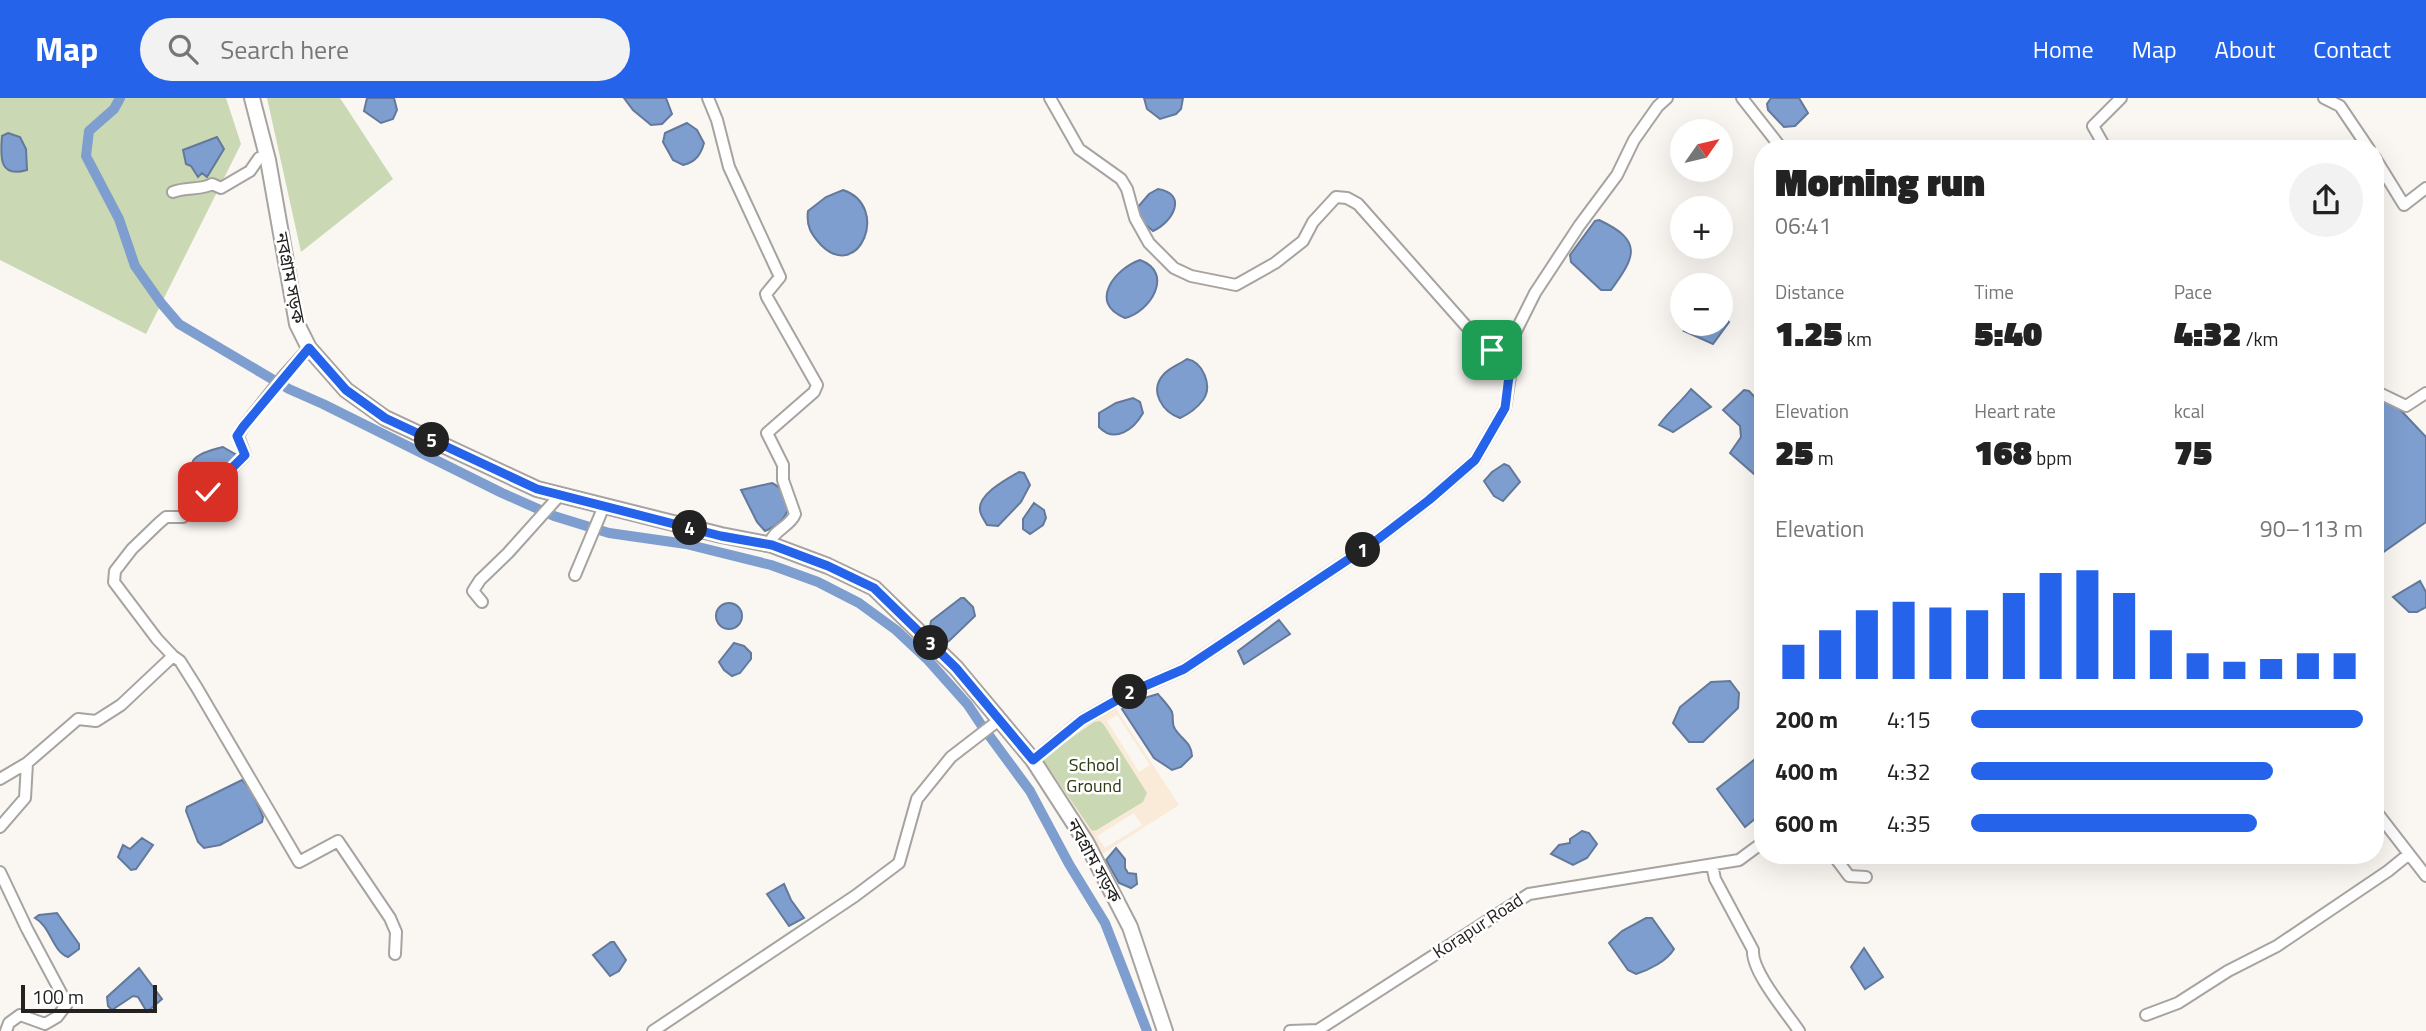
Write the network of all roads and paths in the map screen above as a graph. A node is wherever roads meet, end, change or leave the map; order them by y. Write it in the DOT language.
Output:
graph roads {
  1 [pos="252,98"];
  2 [pos="708,98"];
  3 [pos="1050,98"];
  4 [pos="1667,98"];
  5 [pos="1742,98"];
  6 [pos="2121,98"];
  7 [pos="2324,98"];
  8 [pos="1775,140"];
  9 [pos="2101,140"];
  10 [pos="2363,140"];
  11 [pos="267,155"];
  12 [pos="2384,173"];
  13 [pos="2426,188"];
  14 [pos="173,192"];
  15 [pos="309,348"];
  16 [pos="1511,360"];
  17 [pos="2426,393"];
  18 [pos="2384,395"];
  19 [pos="559,495"];
  20 [pos="604,506"];
  21 [pos="769,544"];
  22 [pos="575,575"];
  23 [pos="482,603"];
  24 [pos="173,656"];
  25 [pos="999,720"];
  26 [pos="1033,760"];
  27 [pos="27,763"];
  28 [pos="0,779"];
  29 [pos="2384,822"];
  30 [pos="0,827"];
  31 [pos="1754,849"];
  32 [pos="2409,854"];
  33 [pos="1840,864"];
  34 [pos="1712,865"];
  35 [pos="0,872"];
  36 [pos="2426,876"];
  37 [pos="1866,877"];
  38 [pos="395,954"];
  39 [pos="2146,1015"];
  40 [pos="6,1031"];
  41 [pos="653,1031"];
  42 [pos="1165,1031"];
  43 [pos="1290,1031"];
  44 [pos="1799,1031"];
  1 -- 11 [label="main road, নবগ্রাম সড়ক"];
  2 -- 21 [label="street"];
  3 -- 16 [label="street"];
  4 -- 16 [label="street"];
  5 -- 8 [label="street"];
  6 -- 9 [label="street"];
  7 -- 10 [label="street"];
  11 -- 14 [label="street"];
  11 -- 15 [label="main road, নবগ্রাম সড়ক"];
  12 -- 13 [label="street"];
  15 -- 19 [label="main road, নবগ্রাম সড়ক"];
  15 -- 24 [label="street"];
  16 -- 26 [label="street"];
  17 -- 18 [label="street"];
  19 -- 20 [label="main road, নবগ্রাম সড়ক"];
  19 -- 23 [label="street"];
  20 -- 21 [label="main road, নবগ্রাম সড়ক"];
  20 -- 22 [label="street"];
  21 -- 25 [label="main road, নবগ্রাম সড়ক"];
  24 -- 27 [label="street"];
  24 -- 38 [label="street"];
  25 -- 26 [label="main road, নবগ্রাম সড়ক"];
  25 -- 41 [label="street"];
  26 -- 42 [label="main road, নবগ্রাম সড়ক"];
  27 -- 28 [label="street"];
  27 -- 30 [label="street"];
  29 -- 32 [label="street"];
  31 -- 34 [label="street, Korapur Road"];
  32 -- 36 [label="street"];
  32 -- 39 [label="street"];
  33 -- 37 [label="street"];
  34 -- 43 [label="street, Korapur Road"];
  34 -- 44 [label="street"];
  35 -- 40 [label="street"];
}
